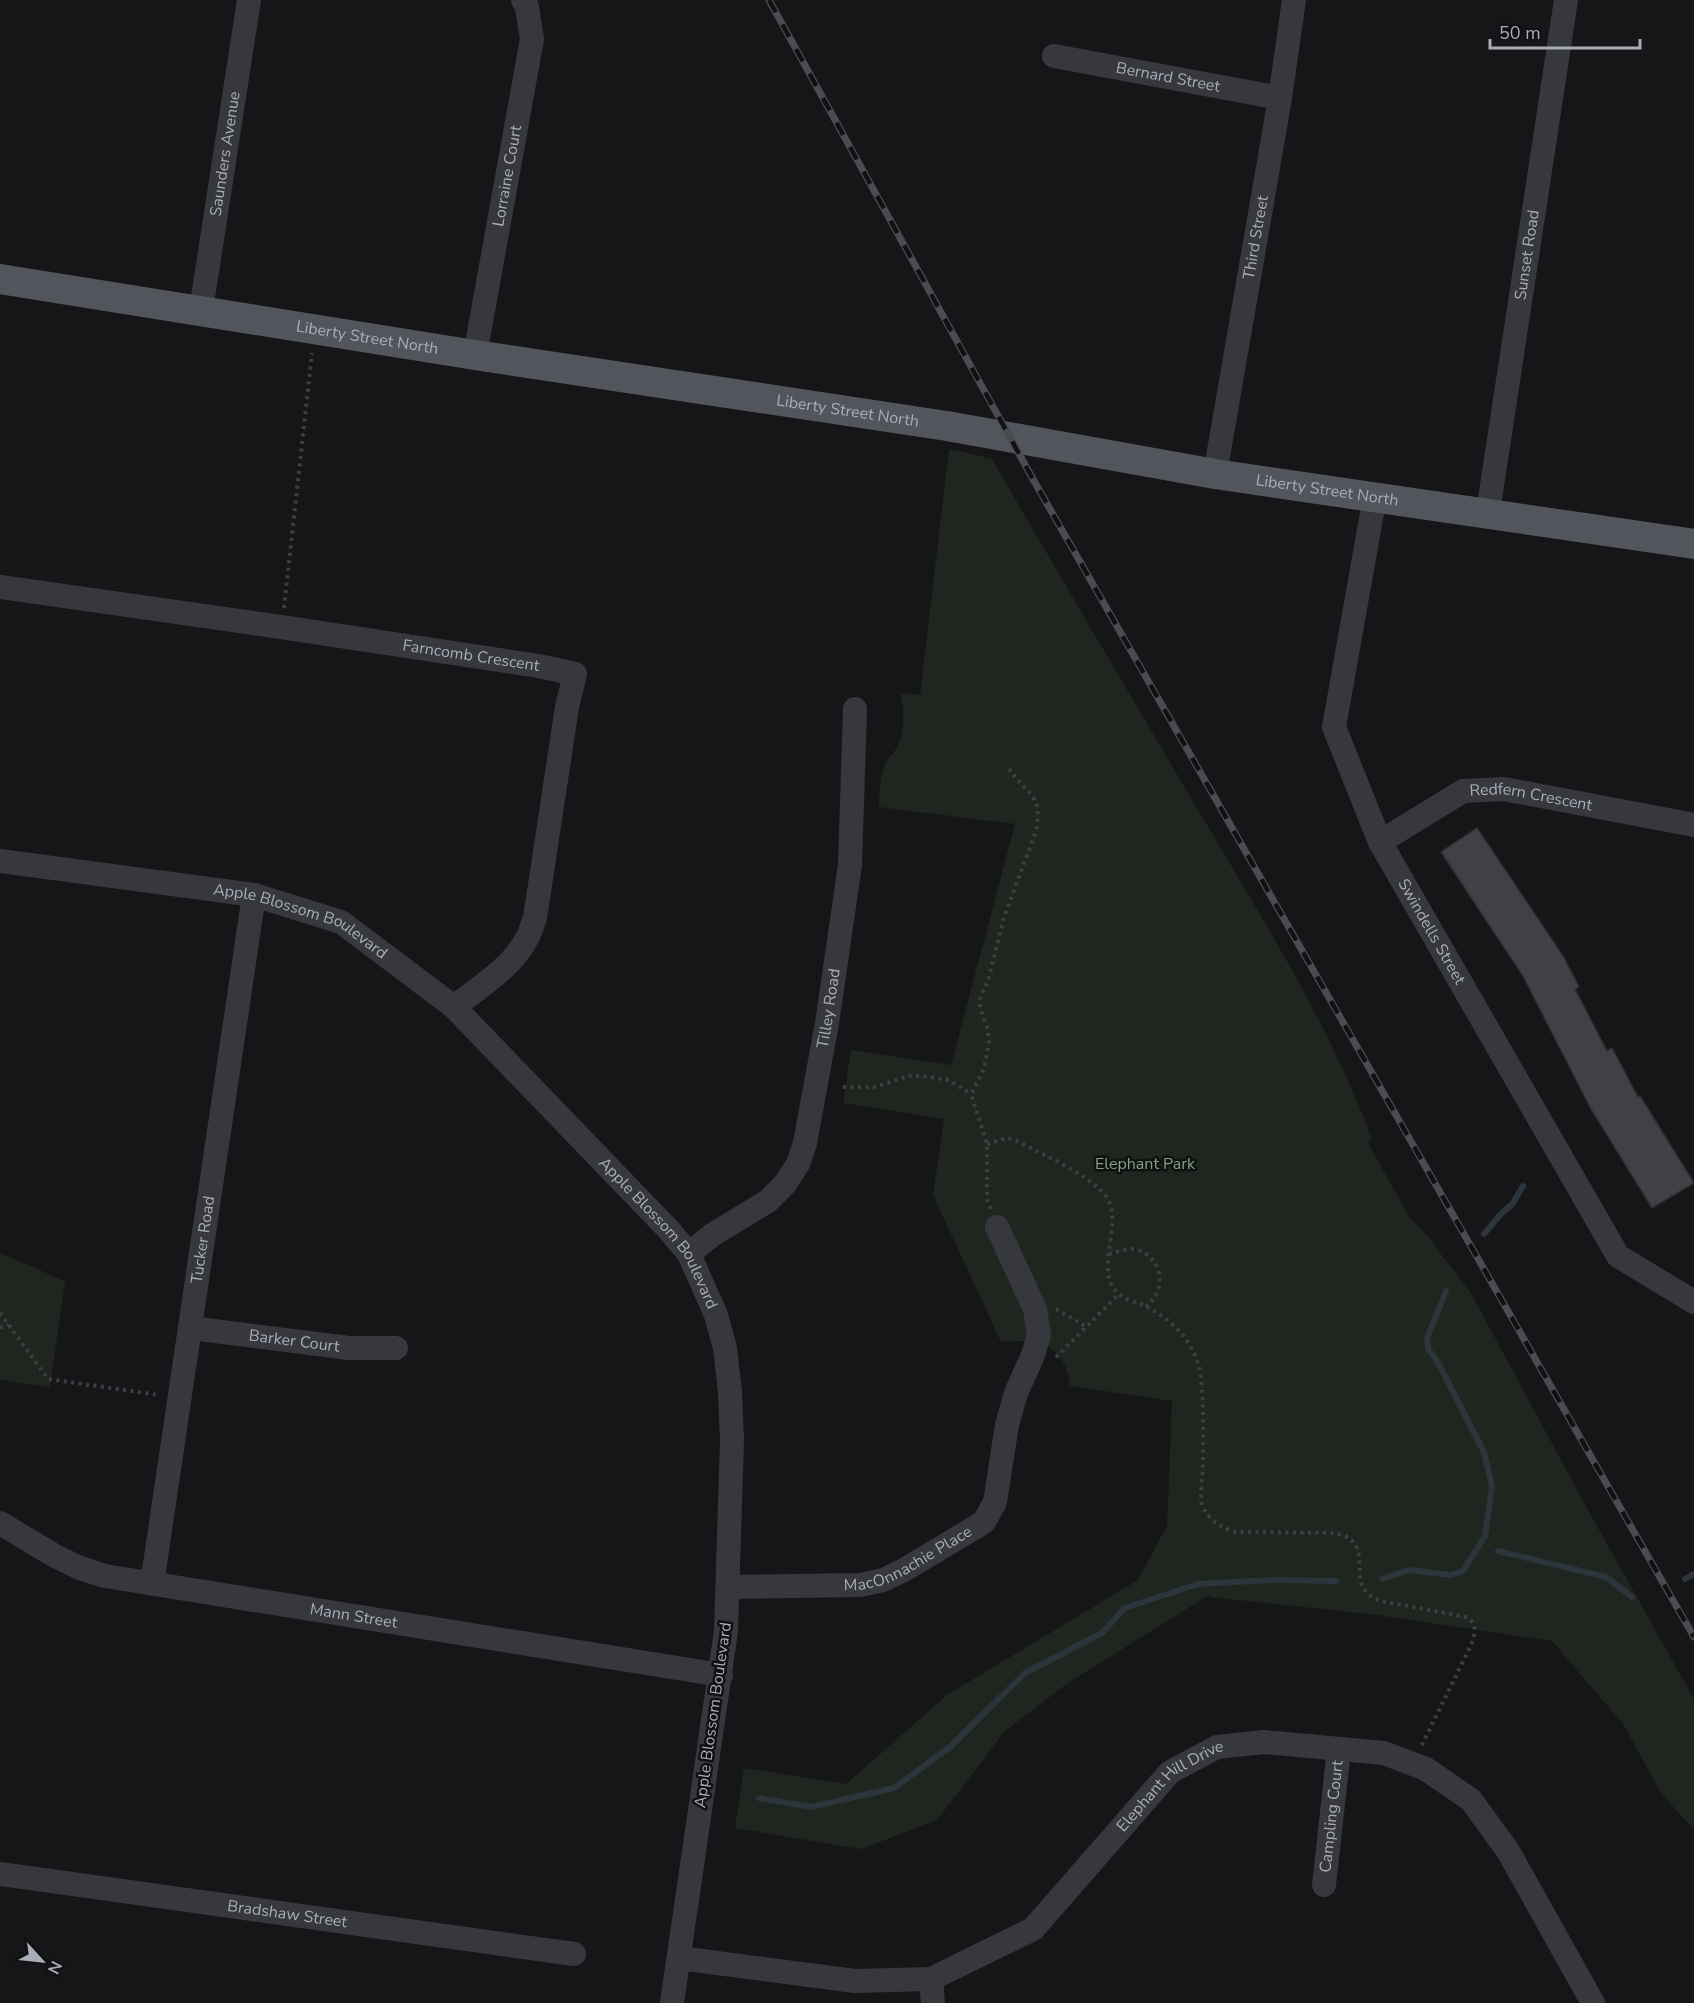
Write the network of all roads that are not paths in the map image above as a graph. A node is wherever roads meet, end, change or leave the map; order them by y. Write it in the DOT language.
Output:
graph roads {
  1 [pos="249,0"];
  2 [pos="523,0"];
  3 [pos="1294,0"];
  4 [pos="1566,0"];
  5 [pos="1054,56"];
  6 [pos="1280,98"];
  7 [pos="0,279"];
  8 [pos="201,310"];
  9 [pos="475,355"];
  10 [pos="1215,474"];
  11 [pos="1375,496"];
  12 [pos="1488,512"];
  13 [pos="1694,544"];
  14 [pos="0,587"];
  15 [pos="855,709"];
  16 [pos="1694,825"];
  17 [pos="1380,842"];
  18 [pos="0,861"];
  19 [pos="254,895"];
  20 [pos="454,1007"];
  21 [pos="997,1227"];
  22 [pos="688,1254"];
  23 [pos="1694,1302"];
  24 [pos="191,1328"];
  25 [pos="396,1348"];
  26 [pos="0,1522"];
  27 [pos="152,1584"];
  28 [pos="728,1587"];
  29 [pos="721,1675"];
  30 [pos="1339,1749"];
  31 [pos="0,1874"];
  32 [pos="1324,1884"];
  33 [pos="574,1954"];
  34 [pos="679,1958"];
  35 [pos="932,1991"];
  36 [pos="672,2003"];
  37 [pos="1593,2003"];
  1 -- 8 [label="street, Saunders Avenue"];
  2 -- 9 [label="street, Lorraine Court"];
  3 -- 6 [label="street, Third Street"];
  4 -- 12 [label="street, Sunset Road"];
  5 -- 6 [label="street, Bernard Street"];
  6 -- 10 [label="street, Third Street"];
  7 -- 8 [label="main road, Liberty Street North"];
  8 -- 9 [label="main road, Liberty Street North"];
  9 -- 10 [label="main road, Liberty Street North"];
  10 -- 11 [label="main road, Liberty Street North"];
  11 -- 12 [label="main road, Liberty Street North"];
  11 -- 17 [label="street, Swindells Street"];
  12 -- 13 [label="main road, Liberty Street North"];
  14 -- 20 [label="street, Farncomb Crescent"];
  15 -- 22 [label="street, Tilley Road"];
  16 -- 17 [label="street, Redfern Crescent"];
  17 -- 23 [label="street, Swindells Street"];
  18 -- 19 [label="street, Apple Blossom Boulevard"];
  19 -- 20 [label="street, Apple Blossom Boulevard"];
  19 -- 24 [label="street, Tucker Road"];
  20 -- 22 [label="street, Apple Blossom Boulevard"];
  21 -- 28 [label="street, MacOnnachie Place"];
  22 -- 28 [label="street, Apple Blossom Boulevard"];
  24 -- 25 [label="street, Barker Court"];
  24 -- 27 [label="street, Tucker Road"];
  26 -- 27 [label="street, Mann Street"];
  27 -- 29 [label="street, Mann Street"];
  28 -- 29 [label="street, Apple Blossom Boulevard"];
  29 -- 34 [label="street, Apple Blossom Boulevard"];
  30 -- 32 [label="street, Campling Court"];
  30 -- 35 [label="street, Elephant Hill Drive"];
  30 -- 37 [label="street, Elephant Hill Drive"];
  31 -- 33 [label="street, Bradshaw Street"];
  34 -- 35 [label="street, Elephant Hill Drive"];
  34 -- 36 [label="street, Apple Blossom Boulevard"];
}
